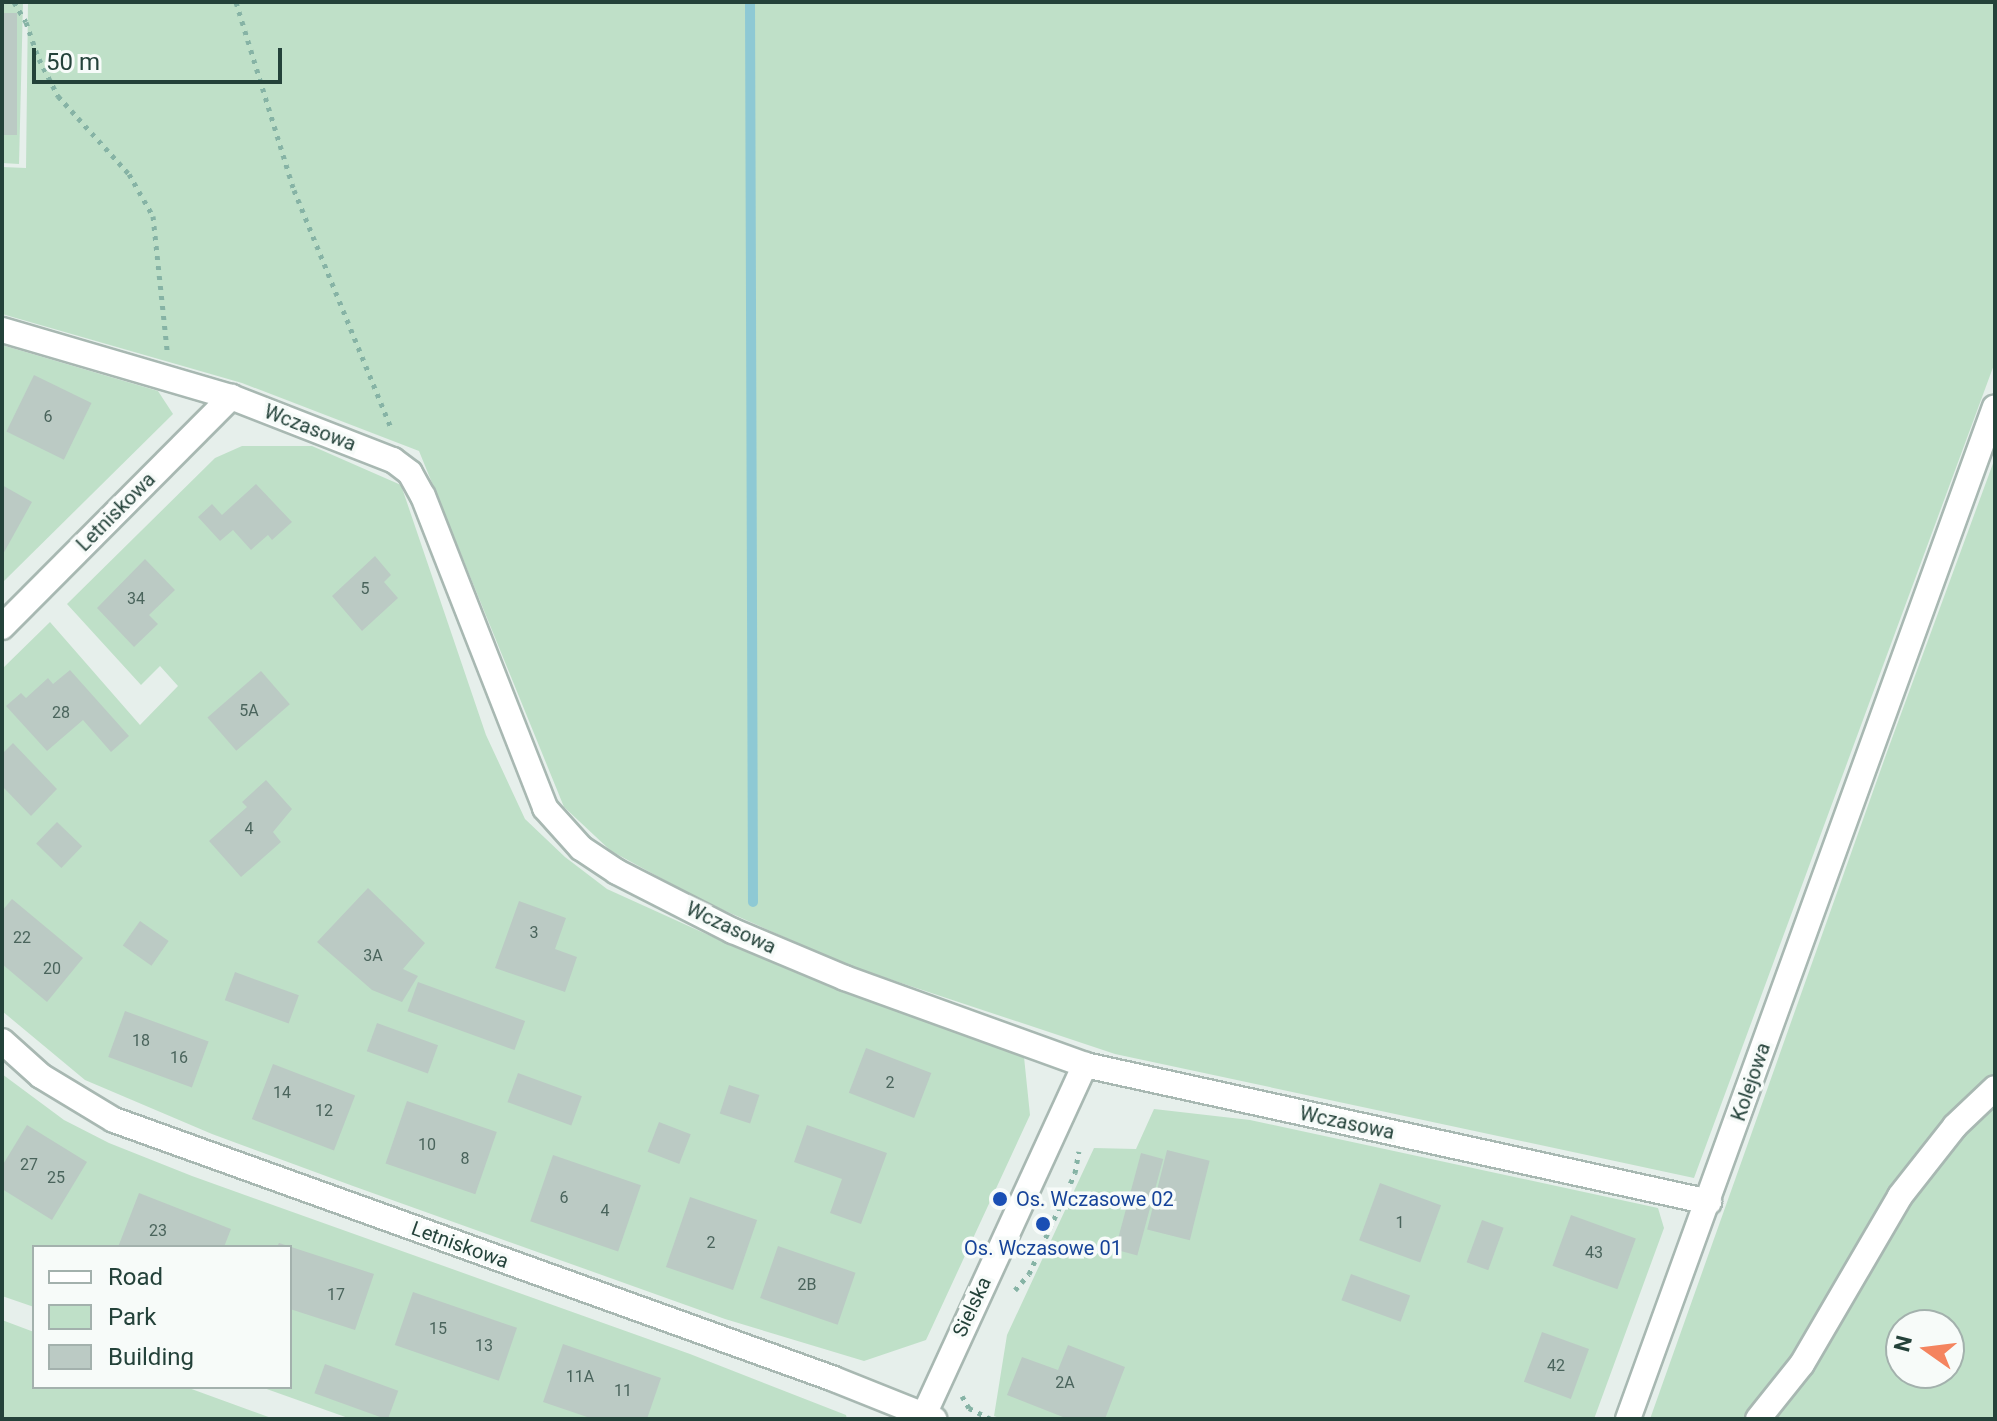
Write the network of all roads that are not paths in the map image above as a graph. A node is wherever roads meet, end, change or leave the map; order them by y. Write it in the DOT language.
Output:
graph roads {
  1 [pos="2,330"];
  2 [pos="231,397"];
  3 [pos="1995,407"];
  4 [pos="2,627"];
  5 [pos="2,1041"];
  6 [pos="1085,1065"];
  7 [pos="1995,1088"];
  8 [pos="1709,1202"];
  9 [pos="927,1418"];
  10 [pos="1628,1419"];
  11 [pos="1758,1419"];
  1 -- 2 [label="street, Wczasowa"];
  2 -- 4 [label="street, Letniskowa"];
  2 -- 6 [label="street, Wczasowa"];
  3 -- 8 [label="street, Kolejowa"];
  5 -- 9 [label="street, Letniskowa"];
  6 -- 8 [label="street, Wczasowa"];
  6 -- 9 [label="street, Sielska"];
  7 -- 11 [label="street"];
  8 -- 10 [label="street, Kolejowa"];
}
